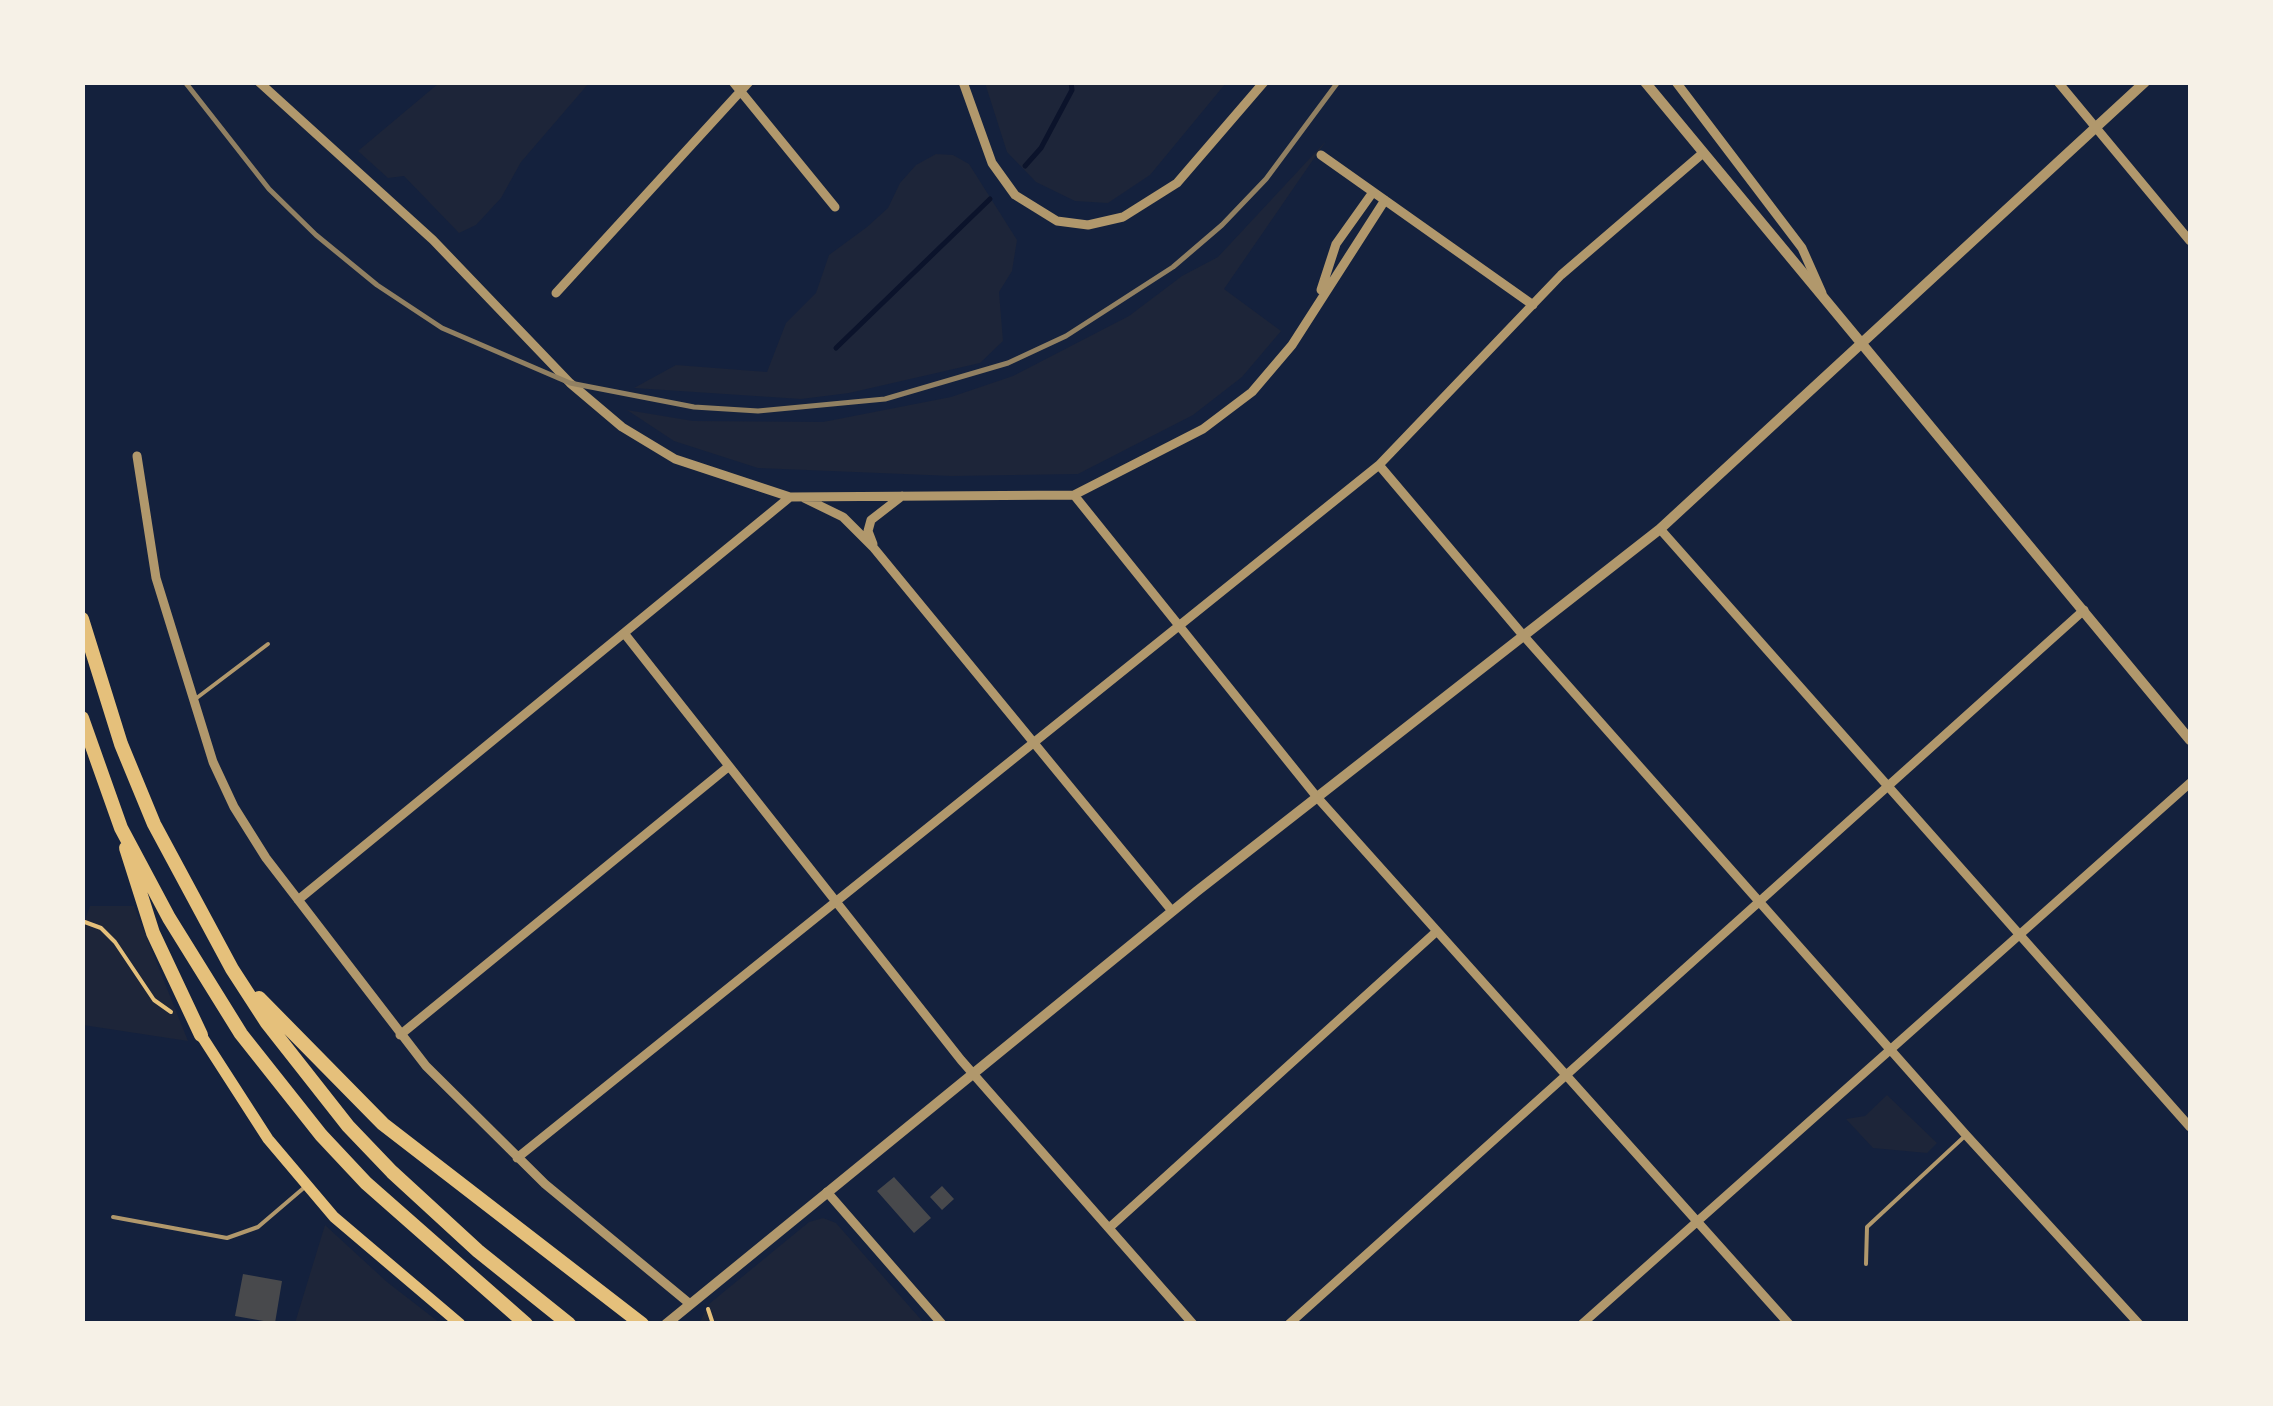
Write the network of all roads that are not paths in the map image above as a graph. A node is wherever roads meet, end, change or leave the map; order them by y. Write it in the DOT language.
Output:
graph roads {
  1 [pos="259,82"];
  2 [pos="732,82"];
  3 [pos="749,82"];
  4 [pos="963,82"];
  5 [pos="1264,82"];
  6 [pos="1645,82"];
  7 [pos="2058,82"];
  8 [pos="2145,82"];
  9 [pos="1677,86"];
  10 [pos="740,92"];
  11 [pos="2096,128"];
  12 [pos="1703,153"];
  13 [pos="1321,155"];
  14 [pos="1372,192"];
  15 [pos="1385,200"];
  16 [pos="835,207"];
  17 [pos="2190,242"];
  18 [pos="556,293"];
  19 [pos="1318,298"];
  20 [pos="1825,299"];
  21 [pos="1533,305"];
  22 [pos="1861,343"];
  23 [pos="137,456"];
  24 [pos="1379,466"];
  25 [pos="1074,495"];
  26 [pos="902,496"];
  27 [pos="795,497"];
  28 [pos="1660,529"];
  29 [pos="874,547"];
  30 [pos="2084,610"];
  31 [pos="82,619"];
  32 [pos="1178,625"];
  33 [pos="624,633"];
  34 [pos="1522,634"];
  35 [pos="268,644"];
  36 [pos="194,700"];
  37 [pos="82,718"];
  38 [pos="2190,740"];
  39 [pos="1030,744"];
  40 [pos="728,767"];
  41 [pos="2190,783"];
  42 [pos="1888,786"];
  43 [pos="1316,796"];
  44 [pos="121,828"];
  45 [pos="298,900"];
  46 [pos="1759,902"];
  47 [pos="833,903"];
  48 [pos="1172,911"];
  49 [pos="1437,931"];
  50 [pos="2020,934"];
  51 [pos="232,969"];
  52 [pos="201,1034"];
  53 [pos="400,1034"];
  54 [pos="1890,1049"];
  55 [pos="972,1074"];
  56 [pos="1566,1075"];
  57 [pos="2190,1127"];
  58 [pos="1966,1136"];
  59 [pos="517,1158"];
  60 [pos="306,1186"];
  61 [pos="827,1192"];
  62 [pos="113,1217"];
  63 [pos="1697,1221"];
  64 [pos="1109,1228"];
  65 [pos="1866,1264"];
  66 [pos="690,1304"];
  67 [pos="460,1324"];
  68 [pos="526,1324"];
  69 [pos="569,1324"];
  70 [pos="642,1324"];
  71 [pos="666,1324"];
  72 [pos="942,1324"];
  73 [pos="1194,1324"];
  74 [pos="1289,1324"];
  75 [pos="1582,1324"];
  76 [pos="1788,1324"];
  77 [pos="2139,1324"];
  1 -- 27 [label="street"];
  2 -- 10 [label="street"];
  3 -- 10 [label="street"];
  4 -- 5 [label="street"];
  6 -- 12 [label="street"];
  7 -- 11 [label="street"];
  8 -- 11 [label="street"];
  9 -- 20 [label="street"];
  10 -- 16 [label="street"];
  10 -- 18 [label="street"];
  11 -- 17 [label="street"];
  11 -- 22 [label="street"];
  12 -- 20 [label="street"];
  12 -- 21 [label="street"];
  13 -- 14 [label="street"];
  14 -- 15 [label="street"];
  14 -- 19 [label="street"];
  15 -- 19 [label="street"];
  15 -- 21 [label="street"];
  19 -- 25 [label="street"];
  20 -- 22 [label="street"];
  21 -- 24 [label="street"];
  22 -- 28 [label="street"];
  22 -- 30 [label="street"];
  23 -- 36 [label="street"];
  24 -- 32 [label="street"];
  24 -- 34 [label="street"];
  25 -- 26 [label="street"];
  25 -- 32 [label="street"];
  26 -- 27 [label="street"];
  26 -- 29 [label="street"];
  27 -- 29 [label="street"];
  27 -- 33 [label="street"];
  28 -- 34 [label="street"];
  28 -- 42 [label="street"];
  29 -- 39 [label="street"];
  30 -- 38 [label="street"];
  30 -- 42 [label="street"];
  31 -- 51 [label="highway"];
  32 -- 39 [label="street"];
  32 -- 43 [label="street"];
  33 -- 40 [label="street"];
  33 -- 45 [label="street"];
  34 -- 43 [label="street"];
  34 -- 46 [label="street"];
  35 -- 36 [label="lane"];
  36 -- 45 [label="street"];
  37 -- 44 [label="highway"];
  39 -- 47 [label="street"];
  39 -- 48 [label="street"];
  40 -- 47 [label="street"];
  40 -- 53 [label="street"];
  41 -- 50 [label="street"];
  42 -- 46 [label="street"];
  42 -- 50 [label="street"];
  43 -- 48 [label="street"];
  43 -- 49 [label="street"];
  44 -- 52 [label="highway"];
  44 -- 68 [label="highway"];
  45 -- 53 [label="street"];
  46 -- 54 [label="street"];
  46 -- 56 [label="street"];
  47 -- 55 [label="street"];
  47 -- 59 [label="street"];
  48 -- 55 [label="street"];
  49 -- 56 [label="street"];
  49 -- 64 [label="street"];
  50 -- 54 [label="street"];
  50 -- 57 [label="street"];
  51 -- 69 [label="highway"];
  51 -- 70 [label="highway"];
  52 -- 60 [label="main road"];
  53 -- 59 [label="street"];
  54 -- 58 [label="street"];
  54 -- 63 [label="street"];
  55 -- 61 [label="street"];
  55 -- 64 [label="street"];
  56 -- 63 [label="street"];
  56 -- 74 [label="street"];
  58 -- 65 [label="lane"];
  58 -- 77 [label="street"];
  59 -- 66 [label="street"];
  60 -- 62 [label="lane"];
  60 -- 67 [label="main road"];
  61 -- 66 [label="street"];
  61 -- 72 [label="street"];
  63 -- 75 [label="street"];
  63 -- 76 [label="street"];
  64 -- 73 [label="street"];
  66 -- 71 [label="street"];
}
